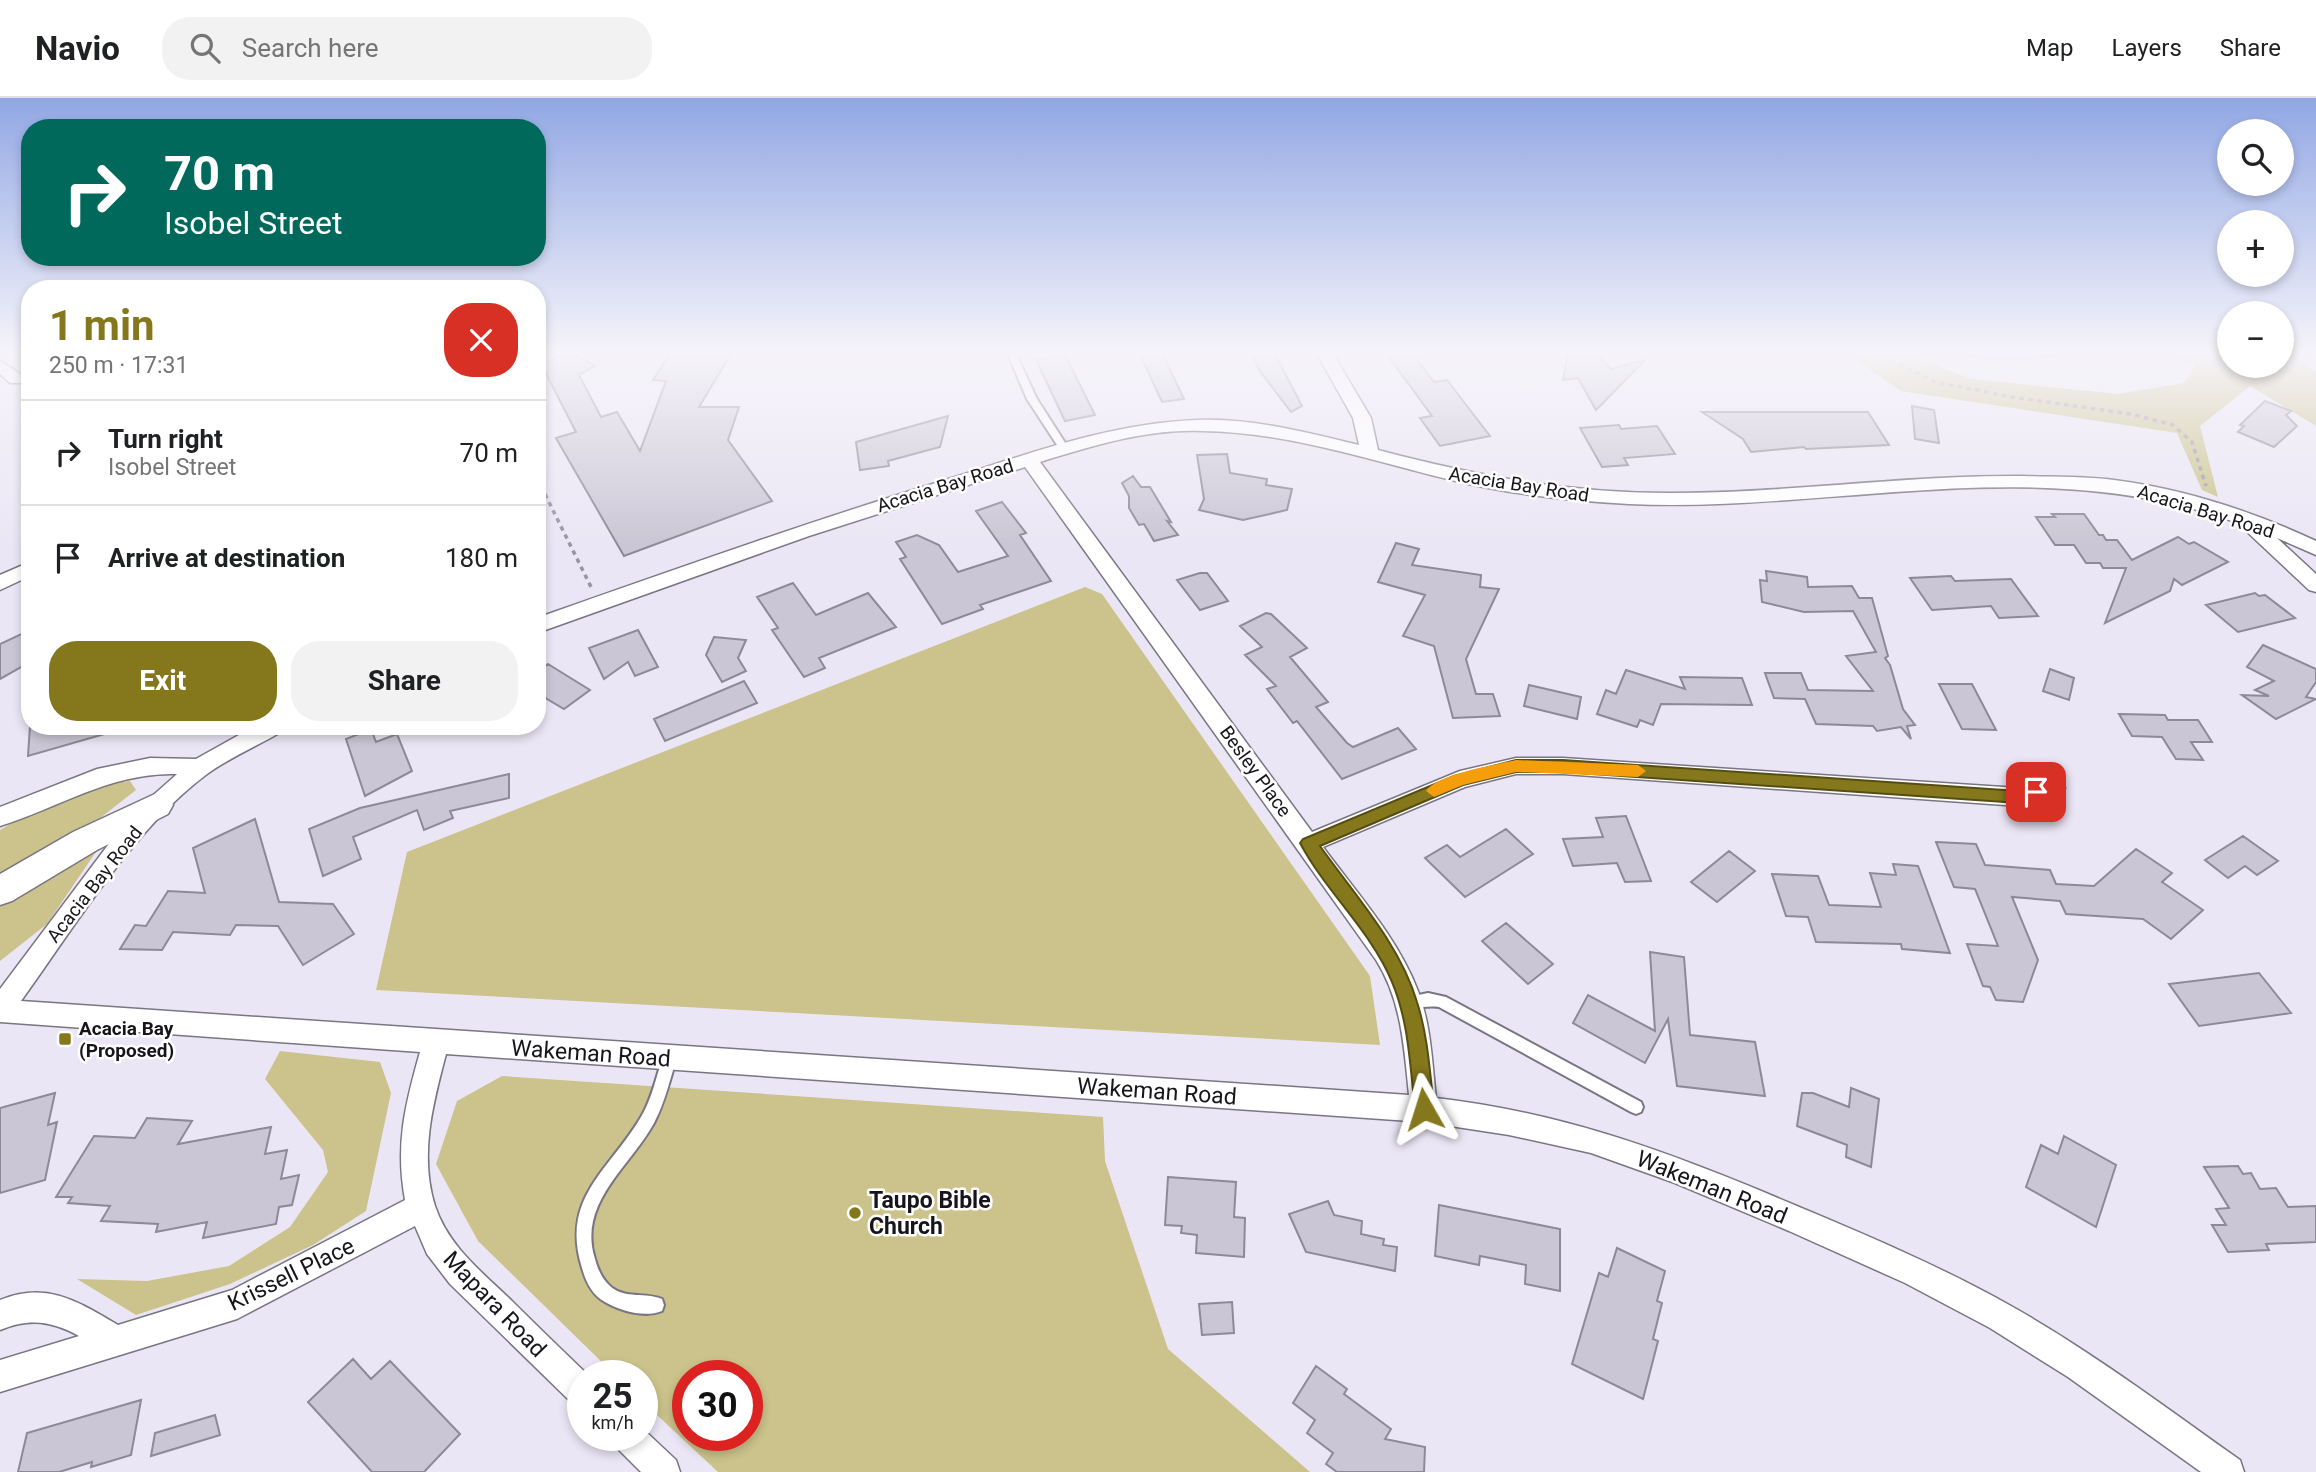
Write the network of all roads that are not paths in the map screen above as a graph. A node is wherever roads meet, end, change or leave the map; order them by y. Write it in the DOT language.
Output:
graph roads {
  1 [pos="1043,416"];
  2 [pos="1361,416"];
  3 [pos="1064,449"];
  4 [pos="1370,454"];
  5 [pos="1029,460"];
  6 [pos="2245,518"];
  7 [pos="2316,549"];
  8 [pos="21,572"];
  9 [pos="0,583"];
  10 [pos="2316,585"];
  11 [pos="546,623"];
  12 [pos="258,735"];
  13 [pos="199,768"];
  14 [pos="2054,788"];
  15 [pos="157,805"];
  16 [pos="0,817"];
  17 [pos="1309,843"];
  18 [pos="0,891"];
  19 [pos="1409,1002"];
  20 [pos="0,1010"];
  21 [pos="436,1041"];
  22 [pos="670,1057"];
  23 [pos="1636,1107"];
  24 [pos="1424,1109"];
  25 [pos="421,1207"];
  26 [pos="656,1305"];
  27 [pos="0,1315"];
  28 [pos="116,1341"];
  29 [pos="0,1376"];
  30 [pos="567,1376"];
  31 [pos="642,1451"];
  32 [pos="664,1472"];
  33 [pos="2228,1472"];
  1 -- 3 [label="lane"];
  2 -- 4 [label="street"];
  3 -- 4 [label="street, Acacia Bay Road"];
  3 -- 5 [label="street, Acacia Bay Road"];
  4 -- 6 [label="street, Acacia Bay Road"];
  5 -- 11 [label="street, Acacia Bay Road"];
  5 -- 17 [label="street, Besley Place"];
  6 -- 7 [label="street, Acacia Bay Road"];
  6 -- 10 [label="street"];
  8 -- 9 [label="street"];
  12 -- 13 [label="street, Acacia Bay Road"];
  13 -- 15 [label="street, Acacia Bay Road"];
  13 -- 16 [label="street"];
  14 -- 17 [label="street"];
  15 -- 18 [label="street"];
  15 -- 20 [label="street, Acacia Bay Road"];
  17 -- 19 [label="street, Besley Place"];
  19 -- 23 [label="lane"];
  19 -- 24 [label="street, Besley Place"];
  20 -- 21 [label="street, Wakeman Road"];
  21 -- 22 [label="street, Wakeman Road"];
  21 -- 25 [label="street, Mapara Road"];
  22 -- 24 [label="street, Wakeman Road"];
  22 -- 26 [label="lane"];
  24 -- 33 [label="street, Wakeman Road"];
  25 -- 28 [label="street, Krissell Place"];
  25 -- 30 [label="street, Mapara Road"];
  27 -- 28 [label="street"];
  28 -- 29 [label="street, Krissell Place"];
  31 -- 32 [label="street"];
}
